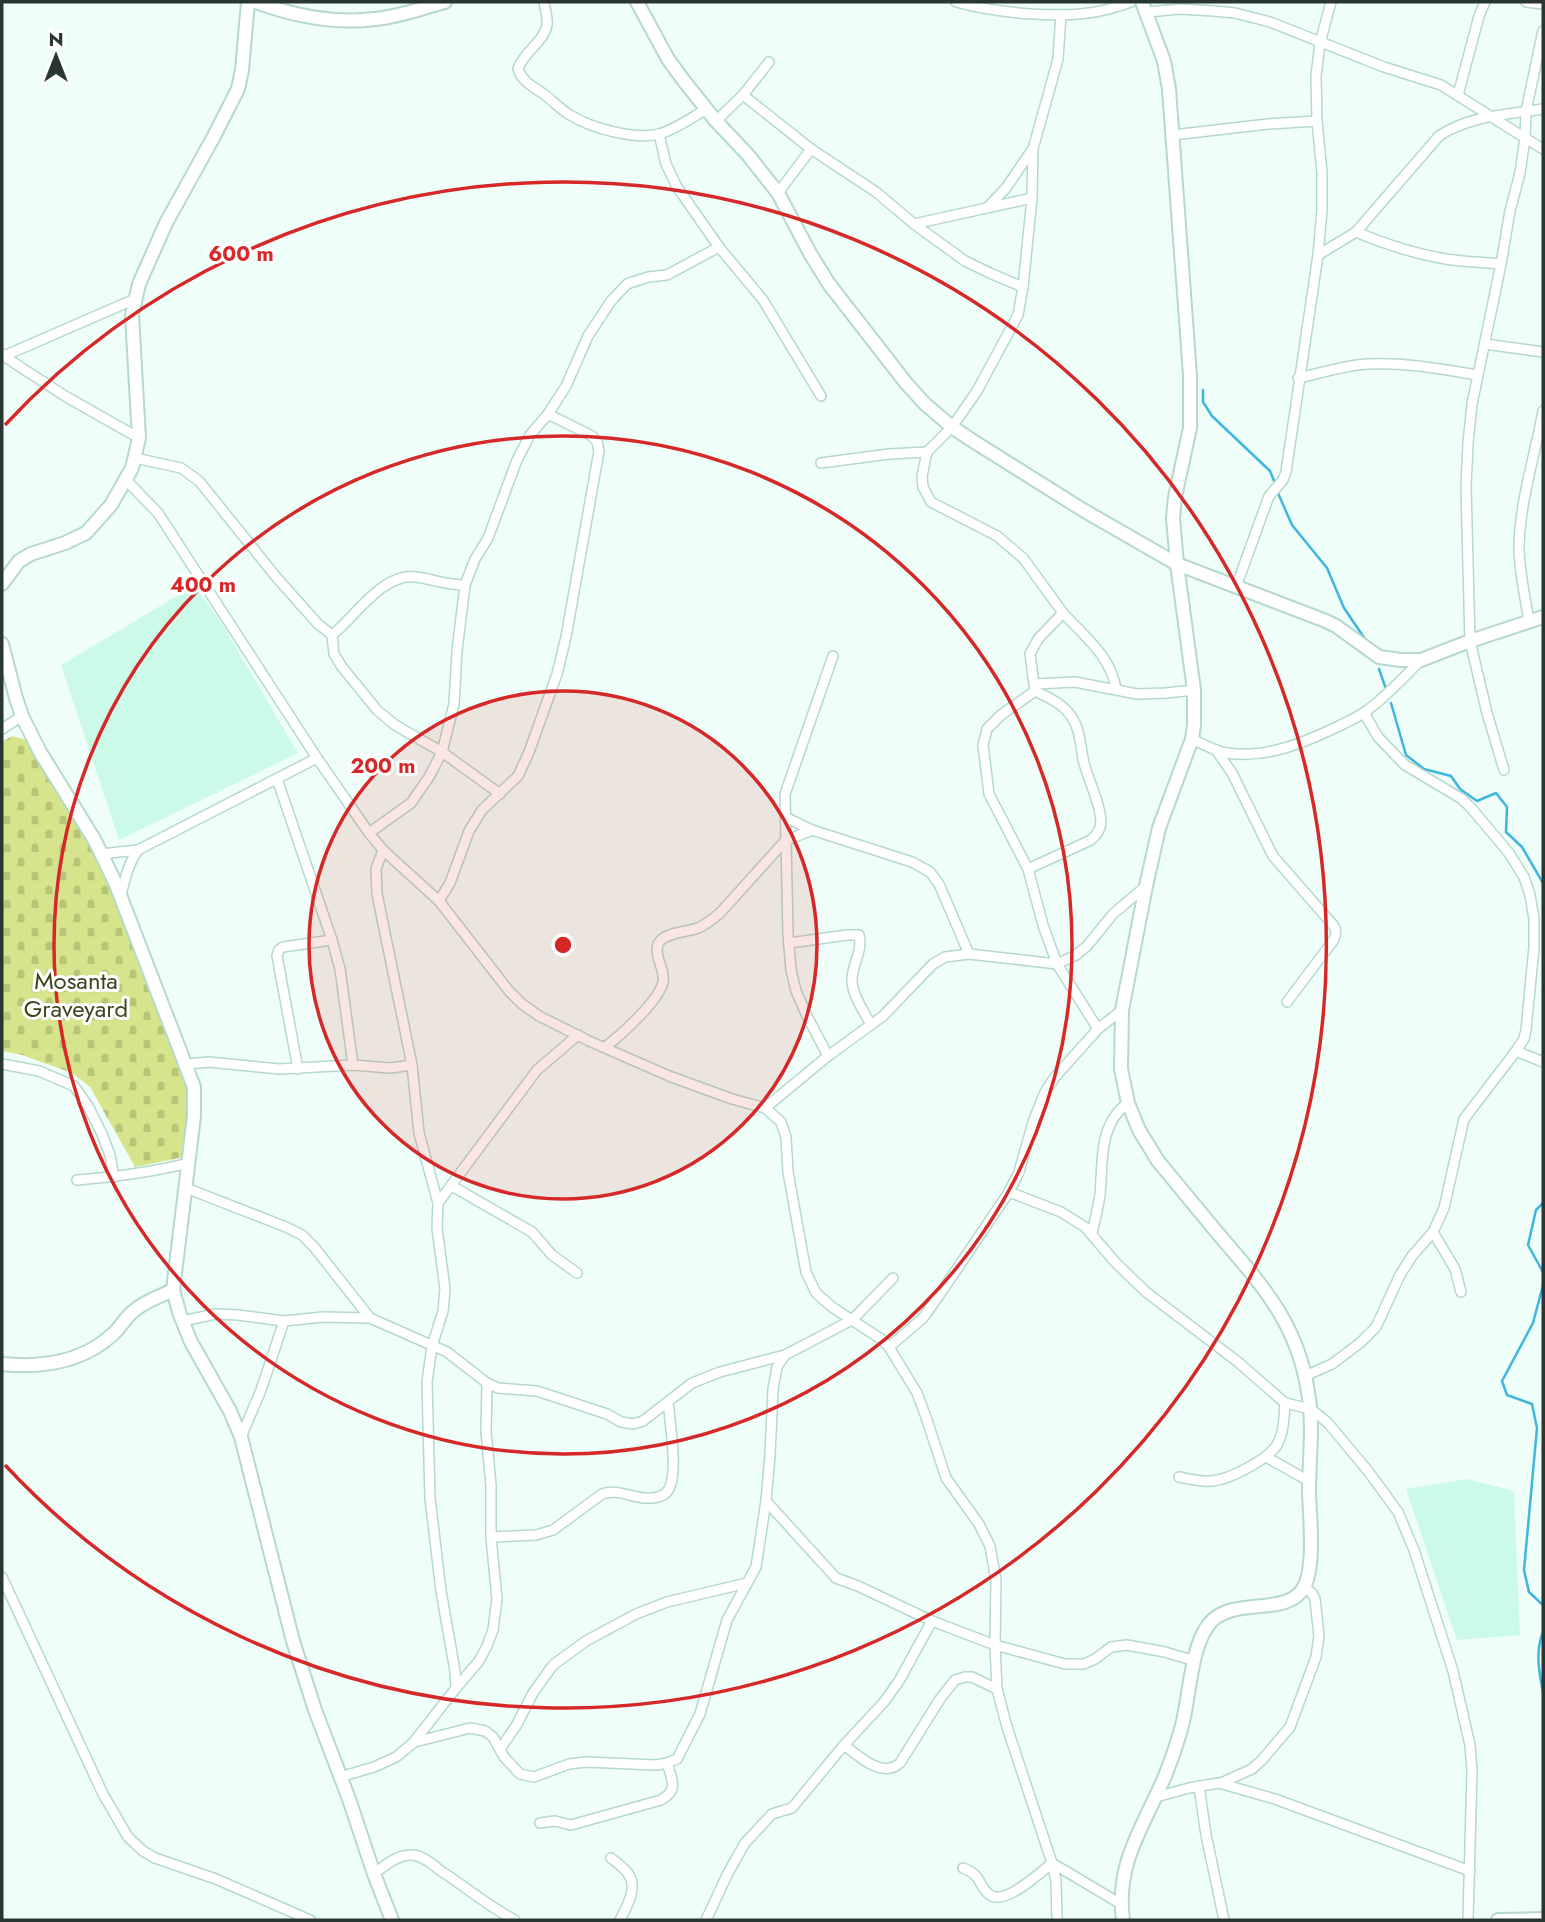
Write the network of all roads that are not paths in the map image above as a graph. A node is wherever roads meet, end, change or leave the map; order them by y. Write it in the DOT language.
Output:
graph roads {
  1 [pos="248,2"];
  2 [pos="256,2"];
  3 [pos="445,2"];
  4 [pos="544,2"];
  5 [pos="637,2"];
  6 [pos="956,2"];
  7 [pos="1131,2"];
  8 [pos="1331,2"];
  9 [pos="1485,2"];
  10 [pos="1526,2"];
  11 [pos="1543,4"];
  12 [pos="1144,7"];
  13 [pos="1061,15"];
  14 [pos="1543,31"];
  15 [pos="1320,43"];
  16 [pos="769,62"];
  17 [pos="1458,94"];
  18 [pos="743,95"];
  19 [pos="707,109"];
  20 [pos="1543,109"];
  21 [pos="1526,111"];
  22 [pos="1490,117"];
  23 [pos="716,121"];
  24 [pos="1317,121"];
  25 [pos="659,134"];
  26 [pos="1172,135"];
  27 [pos="1525,138"];
  28 [pos="811,149"];
  29 [pos="1032,149"];
  30 [pos="1543,149"];
  31 [pos="778,193"];
  32 [pos="1032,198"];
  33 [pos="988,207"];
  34 [pos="914,224"];
  35 [pos="1356,232"];
  36 [pos="719,247"];
  37 [pos="1318,255"];
  38 [pos="1501,264"];
  39 [pos="1023,287"];
  40 [pos="135,299"];
  41 [pos="1485,344"];
  42 [pos="1543,352"];
  43 [pos="2,355"];
  44 [pos="1477,375"];
  45 [pos="1298,378"];
  46 [pos="821,396"];
  47 [pos="1543,411"];
  48 [pos="548,414"];
  49 [pos="952,427"];
  50 [pos="139,438"];
  51 [pos="927,452"];
  52 [pos="135,458"];
  53 [pos="821,463"];
  54 [pos="126,480"];
  55 [pos="1177,564"];
  56 [pos="2,584"];
  57 [pos="465,585"];
  58 [pos="1236,587"];
  59 [pos="1063,613"];
  60 [pos="1540,619"];
  61 [pos="332,635"];
  62 [pos="1470,641"];
  63 [pos="2,644"];
  64 [pos="833,656"];
  65 [pos="1421,660"];
  66 [pos="1035,688"];
  67 [pos="1116,689"];
  68 [pos="1194,690"];
  69 [pos="1364,713"];
  70 [pos="22,716"];
  71 [pos="2,729"];
  72 [pos="1192,739"];
  73 [pos="1216,750"];
  74 [pos="442,752"];
  75 [pos="317,758"];
  76 [pos="1504,770"];
  77 [pos="277,779"];
  78 [pos="500,794"];
  79 [pos="785,817"];
  80 [pos="812,830"];
  81 [pos="369,833"];
  82 [pos="785,841"];
  83 [pos="138,850"];
  84 [pos="383,850"];
  85 [pos="101,853"];
  86 [pos="1028,869"];
  87 [pos="1146,886"];
  88 [pos="121,899"];
  89 [pos="439,901"];
  90 [pos="332,940"];
  91 [pos="789,943"];
  92 [pos="969,954"];
  93 [pos="1057,964"];
  94 [pos="1287,1002"];
  95 [pos="1122,1010"];
  96 [pos="871,1025"];
  97 [pos="1098,1029"];
  98 [pos="578,1035"];
  99 [pos="605,1047"];
  100 [pos="1516,1051"];
  101 [pos="828,1056"];
  102 [pos="1543,1062"];
  103 [pos="2,1064"];
  104 [pos="186,1064"];
  105 [pos="353,1065"];
  106 [pos="412,1065"];
  107 [pos="298,1069"];
  108 [pos="1128,1103"];
  109 [pos="765,1108"];
  110 [pos="189,1163"];
  111 [pos="114,1177"];
  112 [pos="77,1180"];
  113 [pos="452,1186"];
  114 [pos="186,1188"];
  115 [pos="1009,1192"];
  116 [pos="438,1203"];
  117 [pos="1433,1232"];
  118 [pos="1092,1233"];
  119 [pos="577,1273"];
  120 [pos="893,1278"];
  121 [pos="173,1290"];
  122 [pos="1461,1292"];
  123 [pos="370,1318"];
  124 [pos="852,1320"];
  125 [pos="182,1321"];
  126 [pos="284,1321"];
  127 [pos="432,1346"];
  128 [pos="889,1347"];
  129 [pos="785,1355"];
  130 [pos="2,1364"];
  131 [pos="1306,1376"];
  132 [pos="487,1383"];
  133 [pos="668,1402"];
  134 [pos="1285,1403"];
  135 [pos="1311,1409"];
  136 [pos="240,1437"];
  137 [pos="1266,1457"];
  138 [pos="1179,1477"];
  139 [pos="1309,1481"];
  140 [pos="766,1502"];
  141 [pos="491,1537"];
  142 [pos="2,1577"];
  143 [pos="747,1583"];
  144 [pos="1304,1587"];
  145 [pos="2,1596"];
  146 [pos="13,1600"];
  147 [pos="932,1621"];
  148 [pos="995,1645"];
  149 [pos="1195,1661"];
  150 [pos="456,1688"];
  151 [pos="998,1689"];
  152 [pos="413,1743"];
  153 [pos="844,1745"];
  154 [pos="500,1749"];
  155 [pos="667,1763"];
  156 [pos="340,1777"];
  157 [pos="1220,1783"];
  158 [pos="1199,1786"];
  159 [pos="1156,1797"];
  160 [pos="540,1823"];
  161 [pos="611,1858"];
  162 [pos="1052,1863"];
  163 [pos="963,1868"];
  164 [pos="1470,1871"];
  165 [pos="374,1874"];
  166 [pos="1121,1904"];
  167 [pos="1543,1919"];
  168 [pos="310,1920"];
  169 [pos="391,1920"];
  170 [pos="515,1920"];
  171 [pos="620,1920"];
  172 [pos="706,1920"];
  173 [pos="1057,1920"];
  174 [pos="1123,1920"];
  175 [pos="1224,1920"];
  176 [pos="1468,1920"];
  177 [pos="1498,1920"];
  1 -- 40 [label="street"];
  2 -- 3 [label="street"];
  4 -- 25 [label="street"];
  5 -- 19 [label="street"];
  6 -- 13 [label="street"];
  7 -- 13 [label="street"];
  8 -- 15 [label="street"];
  9 -- 17 [label="street"];
  10 -- 11 [label="street"];
  12 -- 15 [label="street"];
  12 -- 26 [label="street"];
  13 -- 29 [label="street"];
  14 -- 21 [label="street"];
  15 -- 17 [label="street"];
  15 -- 24 [label="street"];
  16 -- 18 [label="street"];
  17 -- 22 [label="street"];
  18 -- 23 [label="street"];
  18 -- 28 [label="street"];
  19 -- 23 [label="street"];
  19 -- 25 [label="street"];
  20 -- 21 [label="street"];
  21 -- 22 [label="street"];
  21 -- 27 [label="street"];
  22 -- 27 [label="street"];
  22 -- 35 [label="street"];
  23 -- 31 [label="street"];
  24 -- 26 [label="street"];
  24 -- 37 [label="street"];
  25 -- 36 [label="street"];
  26 -- 55 [label="street"];
  27 -- 30 [label="street"];
  27 -- 38 [label="street"];
  28 -- 31 [label="street"];
  28 -- 34 [label="street"];
  29 -- 32 [label="street"];
  29 -- 33 [label="street"];
  31 -- 49 [label="street"];
  32 -- 33 [label="street"];
  32 -- 39 [label="street"];
  33 -- 34 [label="street"];
  34 -- 39 [label="street"];
  35 -- 37 [label="street"];
  35 -- 38 [label="street"];
  36 -- 46 [label="street"];
  36 -- 48 [label="street"];
  37 -- 45 [label="street"];
  38 -- 41 [label="street"];
  39 -- 49 [label="street"];
  40 -- 43 [label="street"];
  40 -- 50 [label="street"];
  41 -- 42 [label="street"];
  41 -- 44 [label="street"];
  43 -- 50 [label="street"];
  44 -- 45 [label="street"];
  44 -- 62 [label="street"];
  45 -- 58 [label="street"];
  47 -- 60 [label="street"];
  48 -- 57 [label="street"];
  48 -- 78 [label="street"];
  49 -- 51 [label="street"];
  49 -- 55 [label="street"];
  50 -- 52 [label="street"];
  51 -- 53 [label="street"];
  51 -- 59 [label="street"];
  52 -- 54 [label="street"];
  52 -- 61 [label="street"];
  54 -- 56 [label="street"];
  54 -- 75 [label="street"];
  55 -- 58 [label="street"];
  55 -- 68 [label="street"];
  57 -- 61 [label="street"];
  57 -- 74 [label="street"];
  58 -- 65 [label="street"];
  59 -- 66 [label="street"];
  59 -- 67 [label="street"];
  60 -- 62 [label="street"];
  61 -- 74 [label="street"];
  62 -- 65 [label="street"];
  62 -- 76 [label="street"];
  63 -- 70 [label="street"];
  64 -- 79 [label="street"];
  65 -- 69 [label="street"];
  66 -- 67 [label="street"];
  66 -- 86 [label="street"];
  66 -- 86 [label="street"];
  67 -- 68 [label="street"];
  68 -- 72 [label="street"];
  69 -- 73 [label="street"];
  69 -- 100 [label="street"];
  70 -- 71 [label="street"];
  70 -- 85 [label="street"];
  72 -- 73 [label="street"];
  72 -- 87 [label="street"];
  73 -- 94 [label="street"];
  74 -- 78 [label="street"];
  74 -- 81 [label="street"];
  75 -- 77 [label="street"];
  75 -- 81 [label="street"];
  77 -- 83 [label="street"];
  77 -- 90 [label="street"];
  78 -- 89 [label="street"];
  79 -- 80 [label="street"];
  79 -- 82 [label="street"];
  80 -- 82 [label="street"];
  80 -- 92 [label="street"];
  81 -- 84 [label="street"];
  82 -- 91 [label="street"];
  82 -- 99 [label="street"];
  83 -- 85 [label="street"];
  83 -- 88 [label="street"];
  84 -- 89 [label="street"];
  84 -- 106 [label="street"];
  85 -- 88 [label="street"];
  86 -- 93 [label="street"];
  87 -- 93 [label="street"];
  87 -- 95 [label="street"];
  88 -- 104 [label="street"];
  89 -- 98 [label="street"];
  90 -- 105 [label="street"];
  90 -- 107 [label="street"];
  91 -- 96 [label="street"];
  91 -- 101 [label="street"];
  92 -- 93 [label="street"];
  92 -- 96 [label="street"];
  93 -- 97 [label="street"];
  95 -- 97 [label="street"];
  95 -- 108 [label="street"];
  96 -- 101 [label="street"];
  97 -- 115 [label="street"];
  98 -- 99 [label="street"];
  98 -- 113 [label="street"];
  99 -- 109 [label="street"];
  100 -- 102 [label="street"];
  100 -- 117 [label="street"];
  101 -- 109 [label="street"];
  103 -- 111 [label="street"];
  104 -- 107 [label="street"];
  104 -- 110 [label="street"];
  105 -- 106 [label="street"];
  105 -- 107 [label="street"];
  106 -- 116 [label="street"];
  108 -- 118 [label="street"];
  108 -- 131 [label="street"];
  109 -- 124 [label="street"];
  110 -- 111 [label="street"];
  110 -- 114 [label="street"];
  111 -- 112 [label="street"];
  113 -- 116 [label="street"];
  113 -- 119 [label="street"];
  114 -- 121 [label="street"];
  114 -- 123 [label="street"];
  115 -- 118 [label="street"];
  115 -- 128 [label="street"];
  116 -- 127 [label="street"];
  117 -- 122 [label="street"];
  117 -- 131 [label="street"];
  118 -- 134 [label="street"];
  120 -- 124 [label="street"];
  121 -- 125 [label="street"];
  121 -- 130 [label="street"];
  123 -- 126 [label="street"];
  123 -- 127 [label="street"];
  124 -- 128 [label="street"];
  124 -- 129 [label="street"];
  125 -- 126 [label="street"];
  125 -- 136 [label="street"];
  126 -- 136 [label="street"];
  127 -- 132 [label="street"];
  127 -- 150 [label="street"];
  128 -- 148 [label="street"];
  129 -- 133 [label="street"];
  129 -- 140 [label="street"];
  131 -- 135 [label="street"];
  132 -- 133 [label="street"];
  132 -- 141 [label="street"];
  133 -- 141 [label="street"];
  134 -- 135 [label="street"];
  134 -- 137 [label="street"];
  135 -- 139 [label="street"];
  135 -- 164 [label="street"];
  136 -- 156 [label="street"];
  137 -- 138 [label="street"];
  137 -- 139 [label="street"];
  139 -- 144 [label="street"];
  140 -- 143 [label="street"];
  140 -- 147 [label="street"];
  141 -- 150 [label="street"];
  142 -- 146 [label="street"];
  143 -- 154 [label="street"];
  143 -- 155 [label="street"];
  144 -- 149 [label="street"];
  144 -- 157 [label="street"];
  145 -- 146 [label="street"];
  146 -- 168 [label="street"];
  147 -- 148 [label="street"];
  147 -- 153 [label="street"];
  148 -- 149 [label="street"];
  148 -- 151 [label="street"];
  149 -- 159 [label="street"];
  150 -- 152 [label="street"];
  151 -- 153 [label="street"];
  151 -- 162 [label="street"];
  152 -- 154 [label="street"];
  152 -- 156 [label="street"];
  153 -- 172 [label="street"];
  154 -- 155 [label="street"];
  155 -- 160 [label="street"];
  156 -- 165 [label="street"];
  157 -- 158 [label="street"];
  157 -- 164 [label="street"];
  158 -- 159 [label="street"];
  158 -- 175 [label="street"];
  159 -- 166 [label="street"];
  161 -- 171 [label="street"];
  162 -- 163 [label="street"];
  162 -- 166 [label="street"];
  162 -- 173 [label="street"];
  164 -- 176 [label="street"];
  165 -- 169 [label="street"];
  165 -- 170 [label="street"];
  166 -- 174 [label="street"];
  167 -- 177 [label="street"];
}
